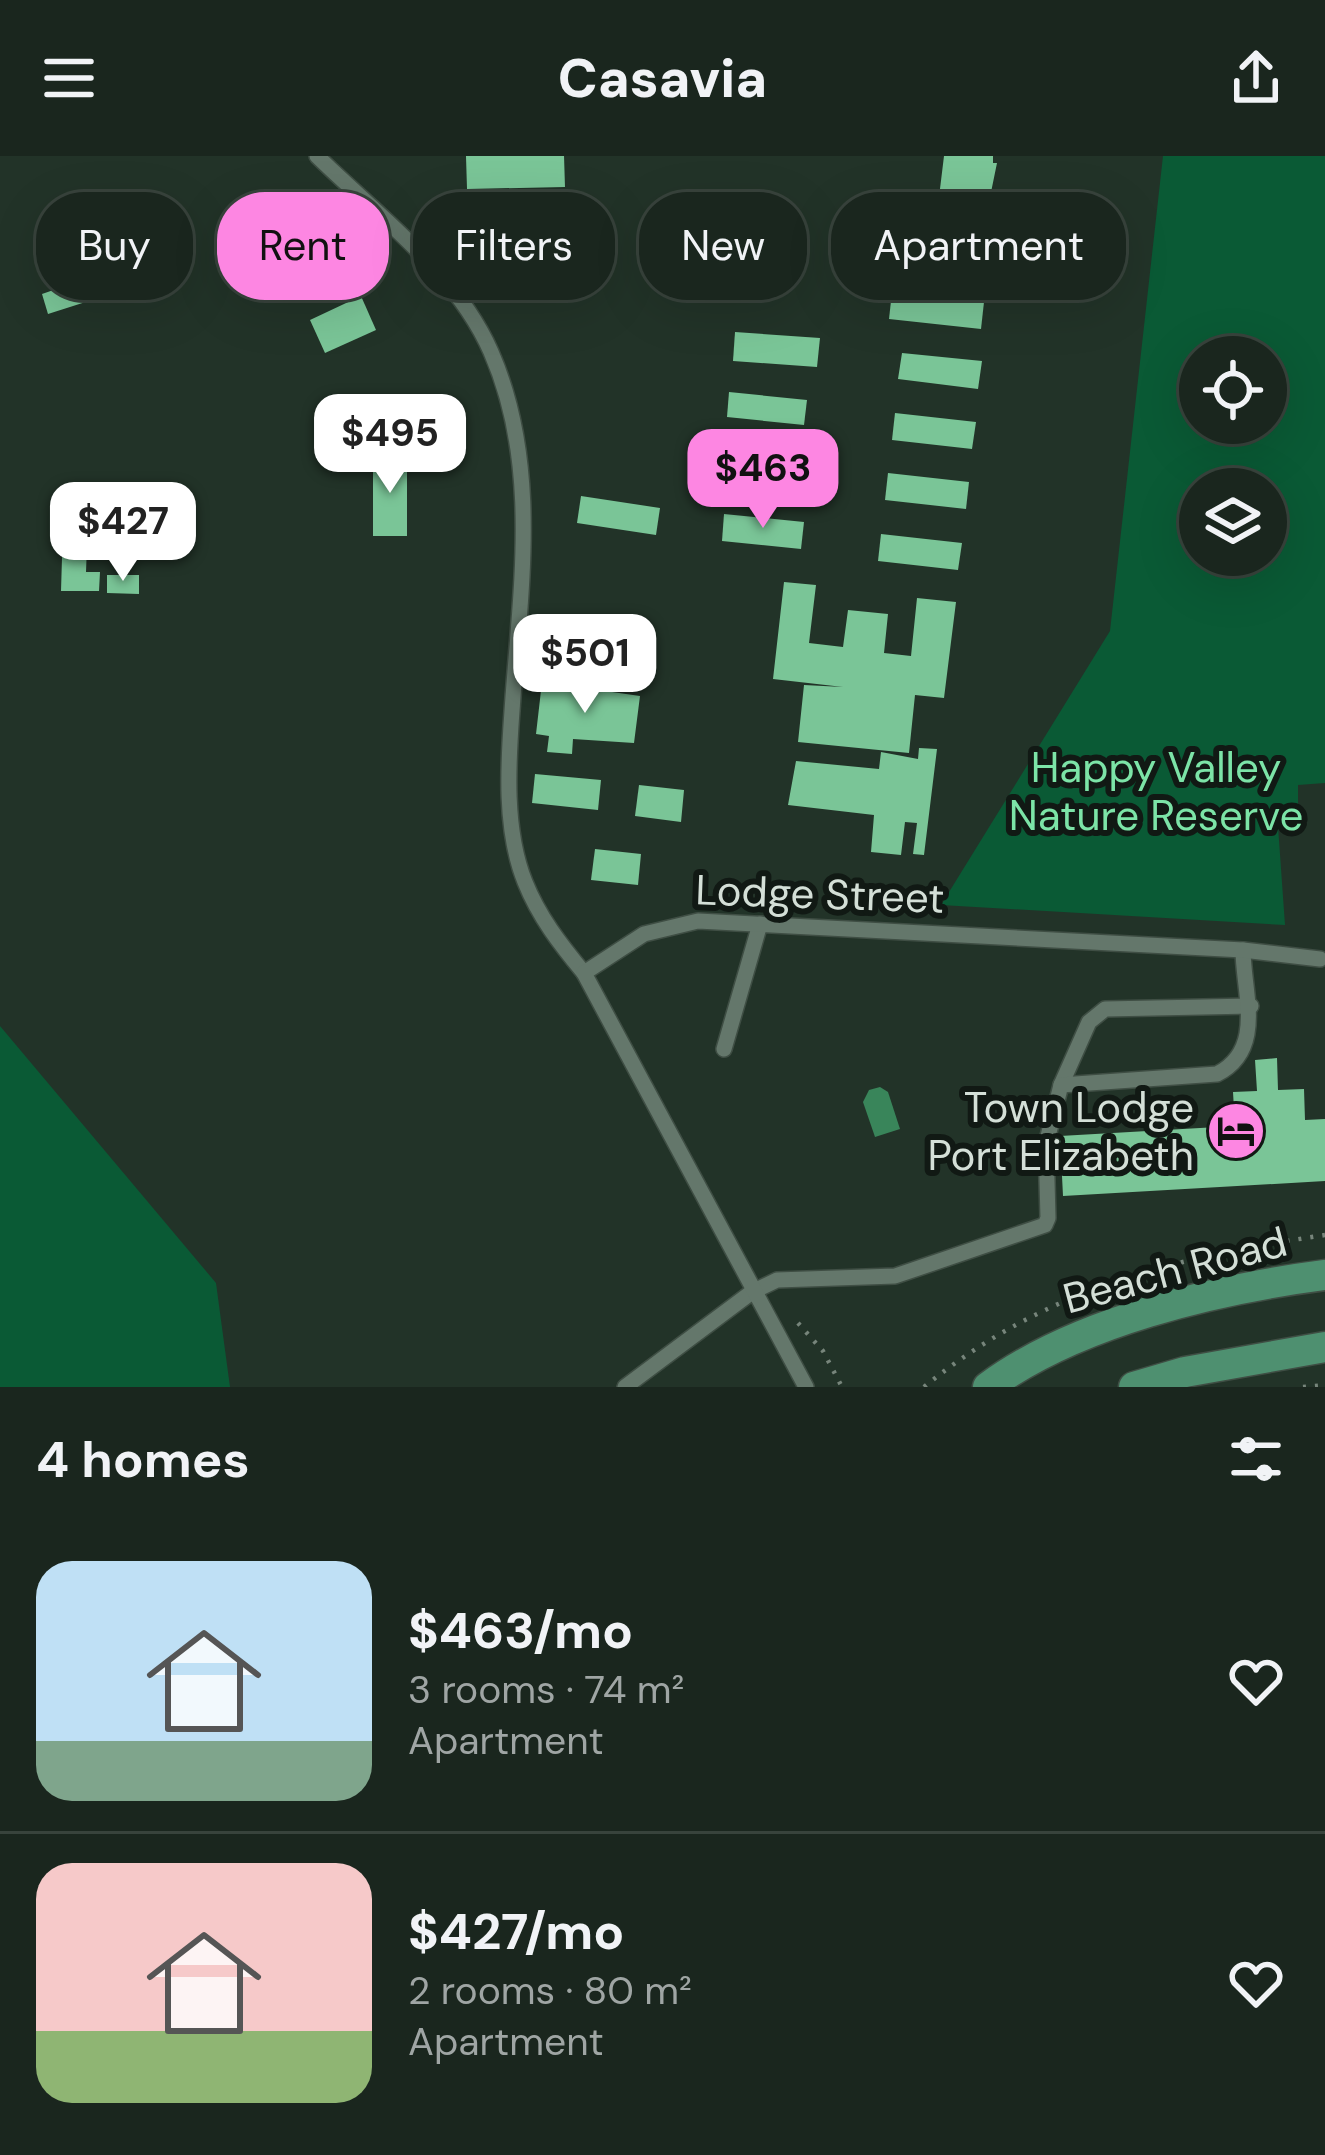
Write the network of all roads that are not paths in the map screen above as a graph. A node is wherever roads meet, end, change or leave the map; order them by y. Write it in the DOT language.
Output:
graph roads {
  1 [pos="317,156"];
  2 [pos="760,924"];
  3 [pos="1243,950"];
  4 [pos="1320,959"];
  5 [pos="584,973"];
  6 [pos="1251,1006"];
  7 [pos="724,1049"];
  8 [pos="1061,1085"];
  9 [pos="1325,1275"];
  10 [pos="759,1289"];
  11 [pos="1325,1346"];
  12 [pos="626,1387"];
  13 [pos="806,1387"];
  14 [pos="988,1387"];
  15 [pos="1134,1387"];
  1 -- 5 [label="lane"];
  2 -- 3 [label="lane, Lodge Street"];
  2 -- 5 [label="lane, Lodge Street"];
  2 -- 7 [label="lane"];
  3 -- 4 [label="lane, Lodge Street"];
  3 -- 6 [label="lane"];
  5 -- 10 [label="lane"];
  6 -- 8 [label="lane"];
  6 -- 8 [label="lane"];
  8 -- 10 [label="lane"];
  9 -- 14 [label="main road, Beach Road"];
  10 -- 12 [label="lane"];
  10 -- 13 [label="lane"];
  11 -- 15 [label="main road"];
}
